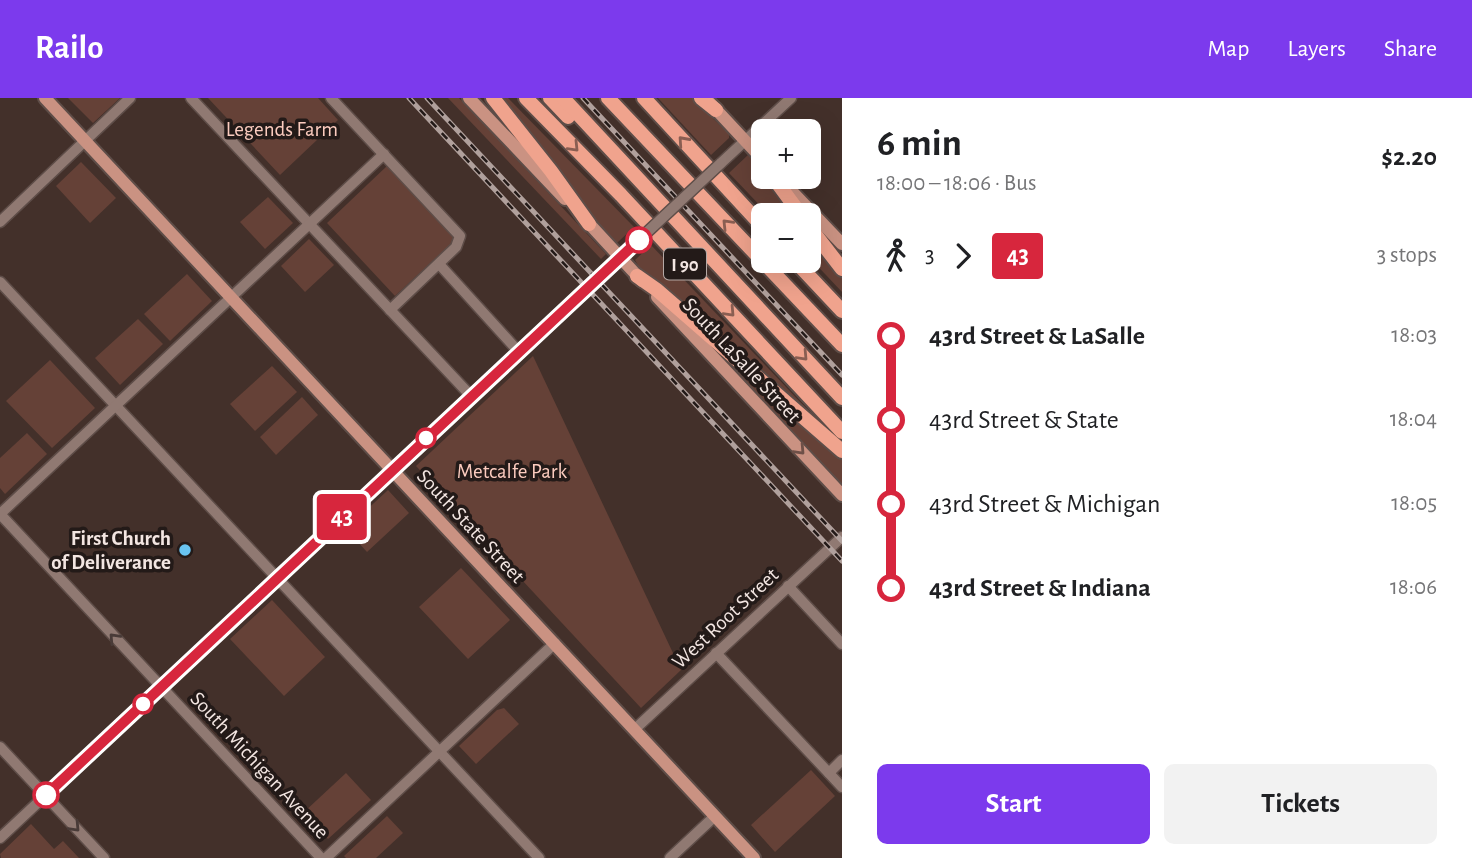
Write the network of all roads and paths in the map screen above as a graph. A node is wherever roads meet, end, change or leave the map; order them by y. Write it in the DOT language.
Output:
graph roads {
  1 [pos="45,98"];
  2 [pos="130,98"];
  3 [pos="191,98"];
  4 [pos="331,98"];
  5 [pos="469,98"];
  6 [pos="492,98"];
  7 [pos="526,98"];
  8 [pos="550,98"];
  9 [pos="563,98"];
  10 [pos="644,98"];
  11 [pos="703,98"];
  12 [pos="791,98"];
  13 [pos="610,100"];
  14 [pos="716,110"];
  15 [pos="746,140"];
  16 [pos="85,141"];
  17 [pos="751,146"];
  18 [pos="384,154"];
  19 [pos="623,163"];
  20 [pos="788,189"];
  21 [pos="751,213"];
  22 [pos="0,222"];
  23 [pos="309,223"];
  24 [pos="589,224"];
  25 [pos="821,242"];
  26 [pos="842,244"];
  27 [pos="620,257"];
  28 [pos="439,264"];
  29 [pos="842,269"];
  30 [pos="806,273"];
  31 [pos="637,276"];
  32 [pos="0,282"];
  33 [pos="582,293"];
  34 [pos="231,297"];
  35 [pos="390,310"];
  36 [pos="842,311"];
  37 [pos="533,339"];
  38 [pos="842,345"];
  39 [pos="519,352"];
  40 [pos="471,396"];
  41 [pos="842,398"];
  42 [pos="116,405"];
  43 [pos="842,432"];
  44 [pos="842,451"];
  45 [pos="392,470"];
  46 [pos="842,495"];
  47 [pos="0,514"];
  48 [pos="842,537"];
  49 [pos="277,578"];
  50 [pos="788,586"];
  51 [pos="555,643"];
  52 [pos="842,644"];
  53 [pos="716,653"];
  54 [pos="160,688"];
  55 [pos="635,729"];
  56 [pos="0,747"];
  57 [pos="439,751"];
  58 [pos="842,760"];
  59 [pos="829,773"];
  60 [pos="842,787"];
  61 [pos="46,795"];
  62 [pos="715,816"];
  63 [pos="0,838"];
  64 [pos="104,858"];
  65 [pos="323,858"];
  66 [pos="539,858"];
  67 [pos="670,858"];
  68 [pos="754,858"];
  1 -- 16 [label="main road, South State Street"];
  2 -- 16 [label="street"];
  3 -- 23 [label="street"];
  4 -- 18 [label="street"];
  5 -- 24 [label="main road, South LaSalle Street"];
  6 -- 24 [label="highway"];
  7 -- 43 [label="highway, I 90, one-way"];
  8 -- 19 [label="highway"];
  9 -- 19 [label="highway, I 90"];
  21 -- 10 [label="highway, one-way"];
  11 -- 14 [label="highway"];
  12 -- 15 [label="street"];
  38 -- 13 [label="highway, one-way"];
  14 -- 15 [label="main road"];
  15 -- 17 [label="main road"];
  15 -- 27 [label="street, bridge"];
  16 -- 22 [label="street"];
  16 -- 34 [label="main road, South State Street"];
  18 -- 23 [label="street"];
  18 -- 28 [label="street"];
  19 -- 41 [label="highway, I 90, one-way"];
  20 -- 26 [label="main road"];
  23 -- 34 [label="street"];
  23 -- 35 [label="street"];
  24 -- 27 [label="main road, South LaSalle Street"];
  25 -- 29 [label="highway"];
  27 -- 31 [label="main road, South LaSalle Street"];
  27 -- 33 [label="street"];
  28 -- 35 [label="street"];
  28 -- 39 [label="street"];
  30 -- 36 [label="highway"];
  31 -- 44 [label="highway"];
  31 -- 46 [label="main road, South LaSalle Street, one-way"];
  32 -- 42 [label="street"];
  34 -- 42 [label="street"];
  34 -- 45 [label="main road, South State Street"];
  35 -- 40 [label="street"];
  37 -- 39 [label="street"];
  39 -- 40 [label="street"];
  40 -- 45 [label="street"];
  42 -- 47 [label="street"];
  42 -- 49 [label="street"];
  45 -- 49 [label="street"];
  45 -- 51 [label="main road, South State Street"];
  54 -- 47 [label="street, South Michigan Avenue, one-way"];
  48 -- 50 [label="street, West Root Street"];
  49 -- 54 [label="street"];
  49 -- 57 [label="street"];
  50 -- 52 [label="street"];
  50 -- 53 [label="street, West Root Street"];
  51 -- 55 [label="main road, South State Street"];
  51 -- 57 [label="street"];
  53 -- 55 [label="street, West Root Street"];
  53 -- 59 [label="street"];
  54 -- 61 [label="street"];
  54 -- 65 [label="street, South Michigan Avenue"];
  55 -- 62 [label="main road, South State Street"];
  56 -- 61 [label="street"];
  57 -- 65 [label="street"];
  57 -- 66 [label="street"];
  58 -- 59 [label="street"];
  59 -- 60 [label="street"];
  61 -- 63 [label="street"];
  61 -- 64 [label="street, one-way"];
  62 -- 67 [label="street"];
  62 -- 68 [label="main road, South State Street"];
}
